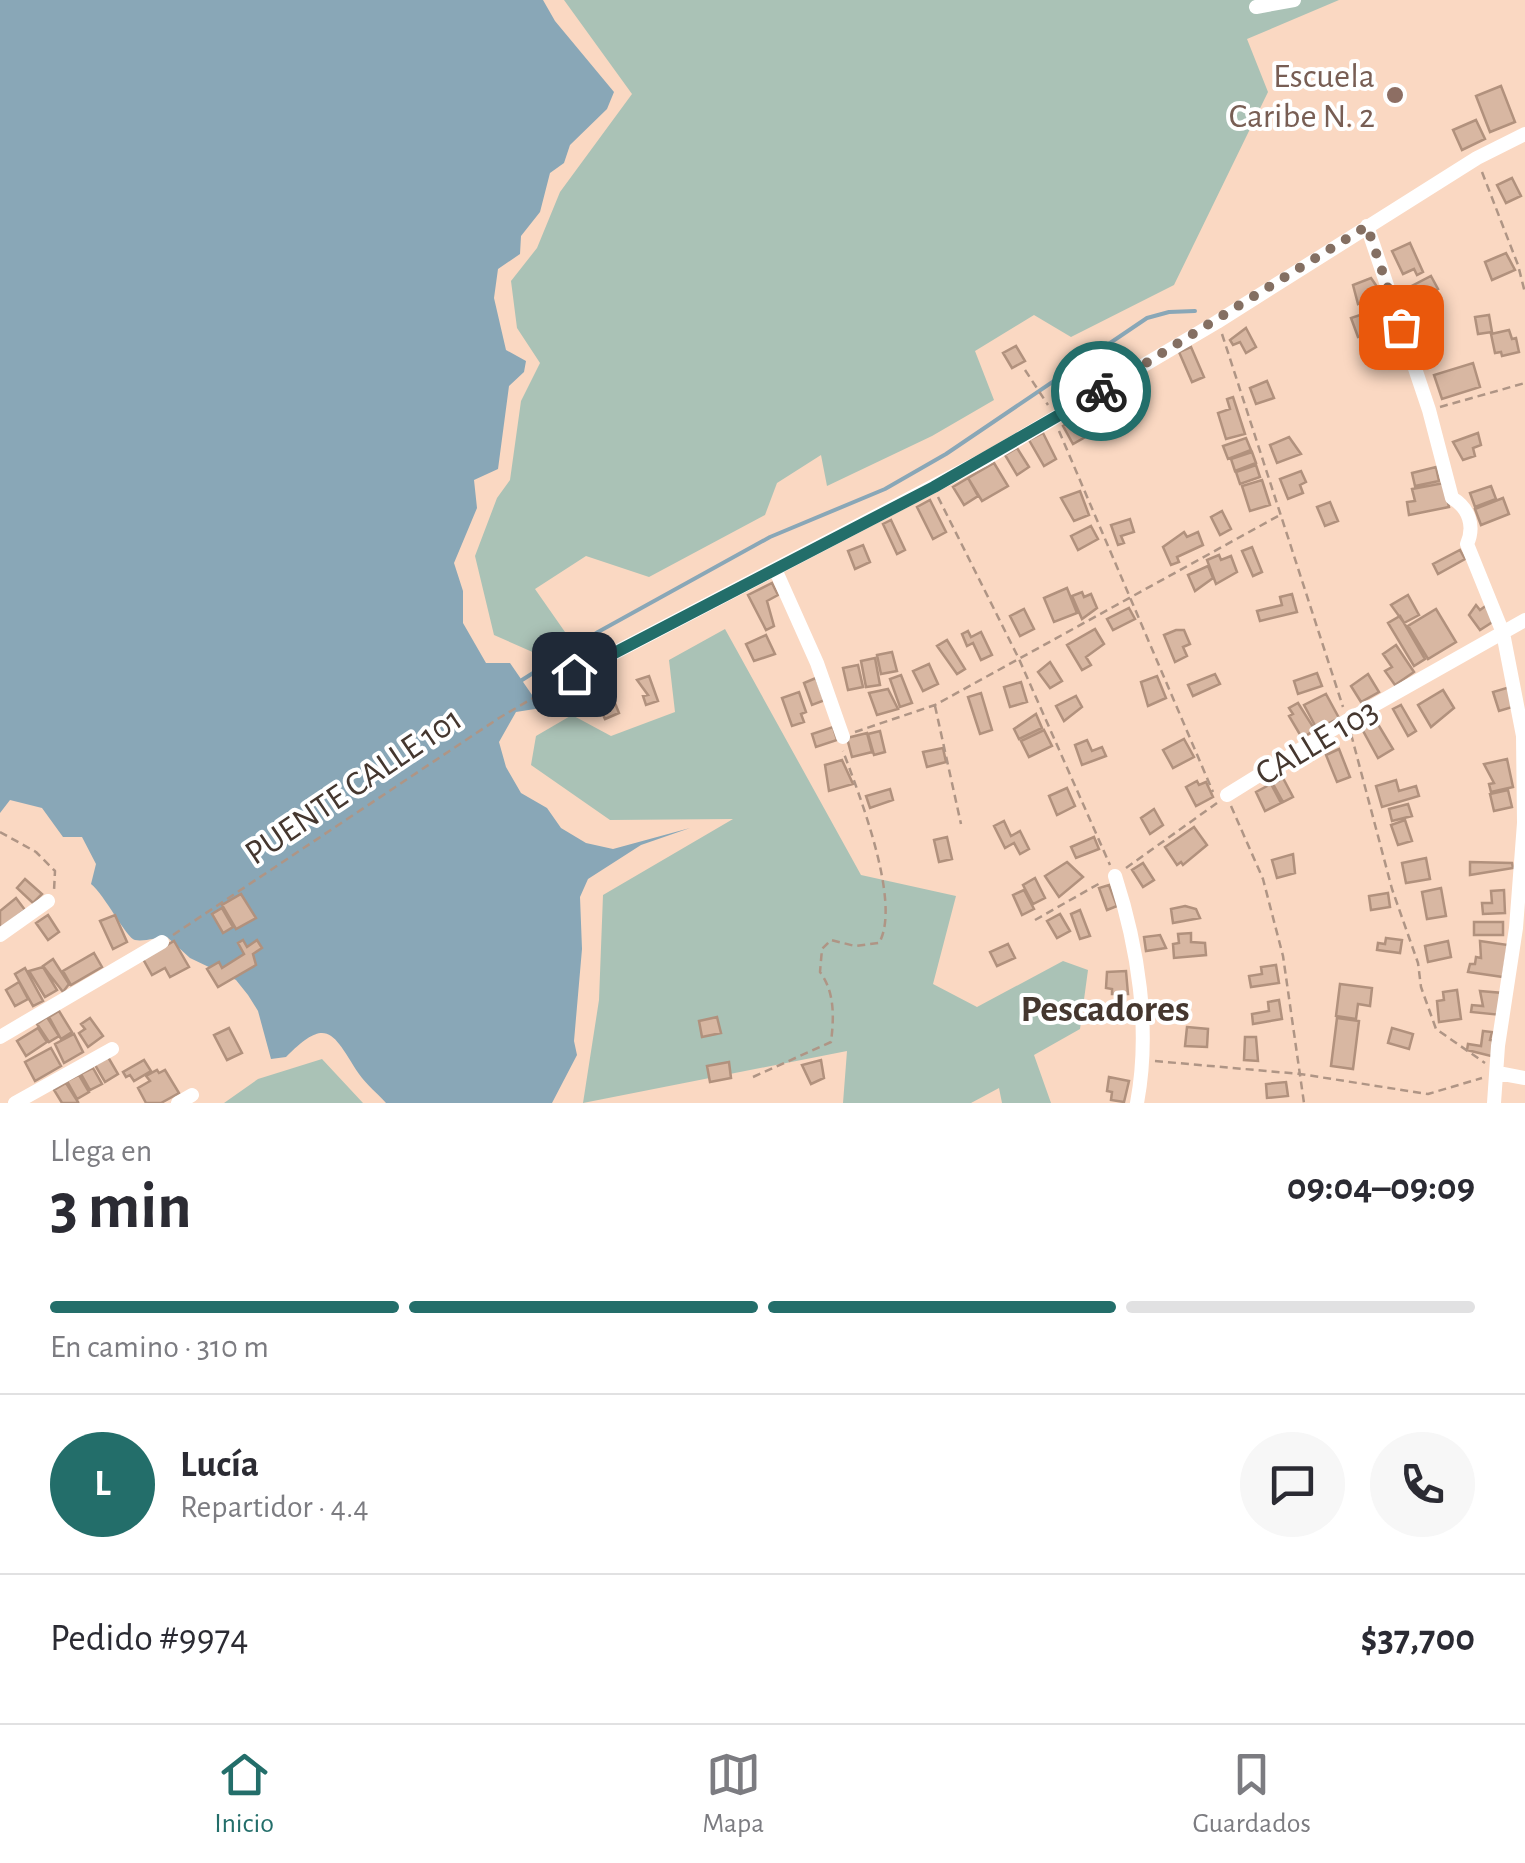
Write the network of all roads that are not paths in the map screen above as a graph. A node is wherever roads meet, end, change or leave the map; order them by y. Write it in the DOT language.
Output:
graph roads {
  1 [pos="1294,0"];
  2 [pos="1256,8"];
  3 [pos="1525,134"];
  4 [pos="1367,226"];
  5 [pos="775,569"];
  6 [pos="1525,620"];
  7 [pos="1503,633"];
  8 [pos="574,674"];
  9 [pos="842,737"];
  10 [pos="1222,799"];
  11 [pos="1115,876"];
  12 [pos="48,901"];
  13 [pos="0,935"];
  14 [pos="162,942"];
  15 [pos="0,1036"];
  16 [pos="112,1049"];
  17 [pos="1498,1073"];
  18 [pos="1525,1078"];
  19 [pos="16,1103"];
  20 [pos="1137,1103"];
  21 [pos="1494,1103"];
  1 -- 2 [label="street"];
  3 -- 4 [label="street"];
  4 -- 5 [label="street"];
  4 -- 7 [label="street"];
  5 -- 8 [label="street"];
  5 -- 9 [label="street"];
  6 -- 7 [label="street, CALLE 103"];
  7 -- 10 [label="street, CALLE 103"];
  7 -- 17 [label="street"];
  11 -- 20 [label="street"];
  12 -- 13 [label="street"];
  14 -- 15 [label="street"];
  16 -- 19 [label="street"];
  17 -- 18 [label="street"];
  17 -- 21 [label="street"];
}
